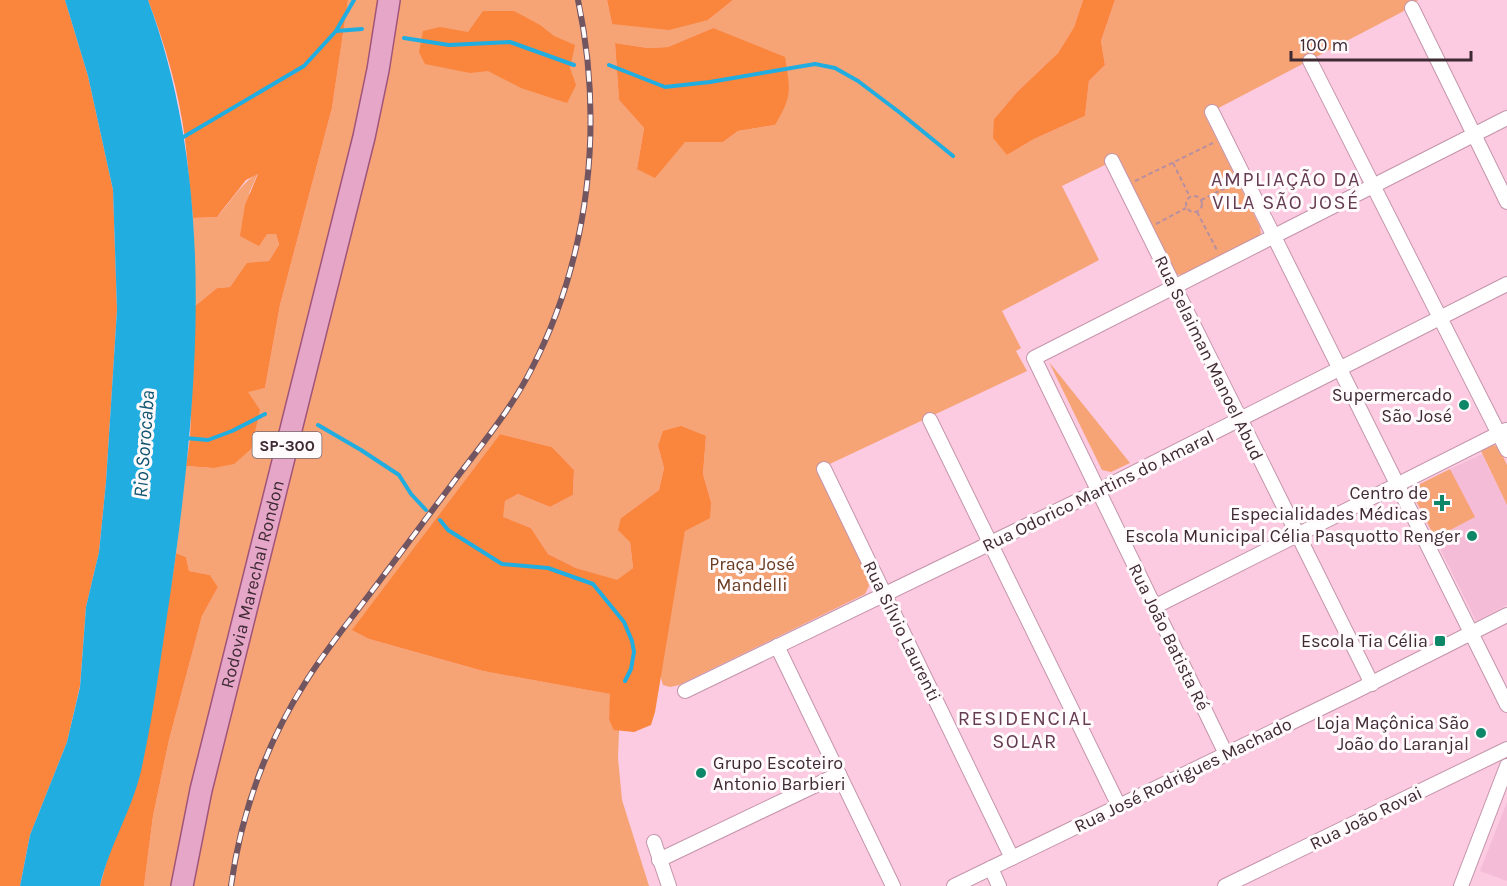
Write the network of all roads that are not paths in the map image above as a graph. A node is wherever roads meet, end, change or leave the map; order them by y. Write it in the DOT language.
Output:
graph roads {
  1 [pos="389,0"];
  2 [pos="1412,8"];
  3 [pos="1310,61"];
  4 [pos="1212,112"];
  5 [pos="1507,118"];
  6 [pos="1474,135"];
  7 [pos="1112,161"];
  8 [pos="1374,186"];
  9 [pos="1507,202"];
  10 [pos="1274,238"];
  11 [pos="1507,285"];
  12 [pos="1174,288"];
  13 [pos="1441,318"];
  14 [pos="1339,370"];
  15 [pos="930,420"];
  16 [pos="1240,421"];
  17 [pos="1503,432"];
  18 [pos="1507,450"];
  19 [pos="824,469"];
  20 [pos="1397,485"];
  21 [pos="1098,491"];
  22 [pos="1297,536"];
  23 [pos="991,543"];
  24 [pos="884,595"];
  25 [pos="1154,607"];
  26 [pos="1507,615"];
  27 [pos="1471,633"];
  28 [pos="777,646"];
  29 [pos="1372,684"];
  30 [pos="685,691"];
  31 [pos="1507,705"];
  32 [pos="1507,749"];
  33 [pos="1226,754"];
  34 [pos="1507,766"];
  35 [pos="839,774"];
  36 [pos="1119,806"];
  37 [pos="654,842"];
  38 [pos="1012,858"];
  39 [pos="659,860"];
  40 [pos="991,868"];
  41 [pos="182,886"];
  42 [pos="669,886"];
  43 [pos="893,886"];
  44 [pos="954,886"];
  45 [pos="999,886"];
  46 [pos="1226,886"];
  47 [pos="1461,886"];
  1 -- 41 [label="main road, Rodovia Marechal Rondon / SP-300"];
  2 -- 6 [label="street"];
  3 -- 8 [label="street"];
  4 -- 10 [label="street"];
  5 -- 6 [label="street"];
  6 -- 8 [label="street"];
  6 -- 9 [label="street"];
  7 -- 12 [label="street, Rua Selaiman Manoel Abud"];
  8 -- 10 [label="street"];
  8 -- 13 [label="street"];
  10 -- 12 [label="street"];
  10 -- 14 [label="street"];
  11 -- 13 [label="street, Rua Odorico Martins do Amaral"];
  12 -- 16 [label="street, Rua Selaiman Manoel Abud"];
  12 -- 21 [label="street, Rua João Batista Ré"];
  13 -- 14 [label="street, Rua Odorico Martins do Amaral"];
  13 -- 17 [label="street"];
  14 -- 16 [label="street, Rua Odorico Martins do Amaral"];
  14 -- 20 [label="street"];
  15 -- 23 [label="street"];
  16 -- 21 [label="street, Rua Odorico Martins do Amaral"];
  16 -- 22 [label="street, Rua Selaiman Manoel Abud"];
  17 -- 18 [label="street"];
  17 -- 20 [label="street"];
  19 -- 24 [label="street, Rua Sílvio Laurenti"];
  20 -- 22 [label="street"];
  20 -- 27 [label="street"];
  21 -- 23 [label="street, Rua Odorico Martins do Amaral"];
  21 -- 25 [label="street, Rua João Batista Ré"];
  22 -- 25 [label="street"];
  22 -- 29 [label="street, Rua Selaiman Manoel Abud"];
  23 -- 24 [label="street, Rua Odorico Martins do Amaral"];
  23 -- 36 [label="street"];
  24 -- 28 [label="street, Rua Odorico Martins do Amaral"];
  24 -- 38 [label="street, Rua Sílvio Laurenti"];
  25 -- 33 [label="street, Rua João Batista Ré"];
  26 -- 27 [label="street, Rua José Rodrigues Machado"];
  27 -- 29 [label="street, Rua José Rodrigues Machado"];
  27 -- 31 [label="street"];
  28 -- 30 [label="street, Rua Odorico Martins do Amaral"];
  28 -- 35 [label="street"];
  29 -- 33 [label="street, Rua José Rodrigues Machado"];
  32 -- 46 [label="street, Rua João Rovai"];
  33 -- 36 [label="street, Rua José Rodrigues Machado"];
  34 -- 47 [label="street"];
  35 -- 39 [label="street"];
  35 -- 43 [label="street"];
  36 -- 38 [label="street, Rua José Rodrigues Machado"];
  37 -- 39 [label="street"];
  38 -- 40 [label="street, Rua José Rodrigues Machado"];
  39 -- 42 [label="street"];
  40 -- 44 [label="street, Rua José Rodrigues Machado"];
  40 -- 45 [label="street"];
}
